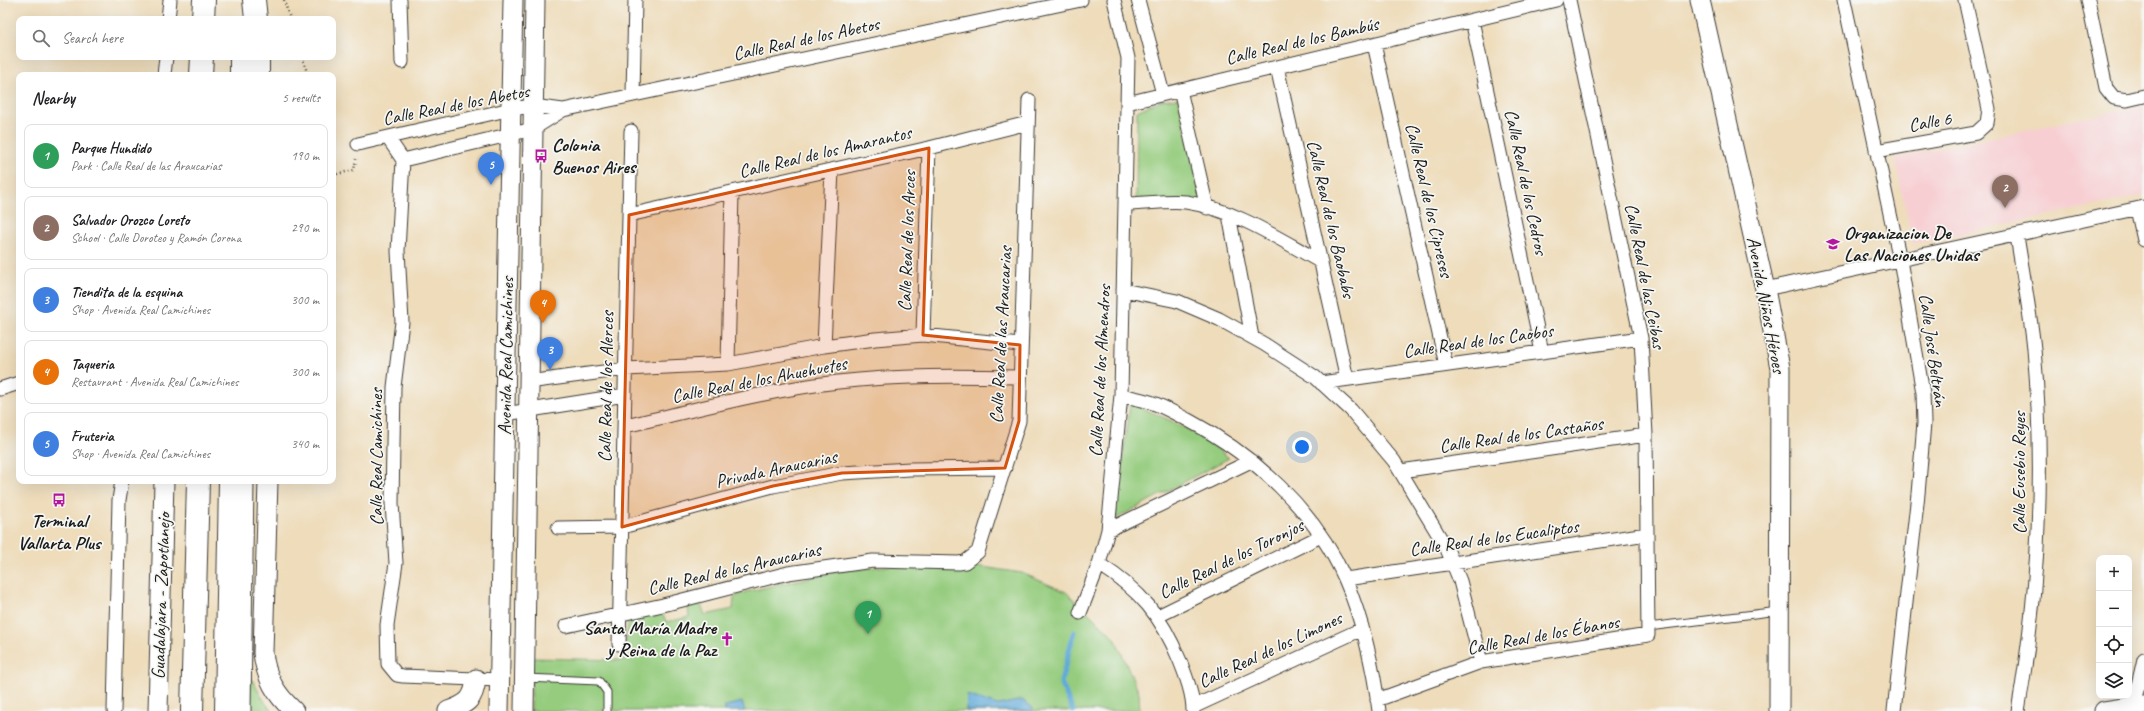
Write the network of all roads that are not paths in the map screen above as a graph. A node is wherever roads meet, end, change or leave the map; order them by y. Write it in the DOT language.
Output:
graph roads {
  1 [pos="170,0"];
  2 [pos="204,0"];
  3 [pos="243,0"];
  4 [pos="254,0"];
  5 [pos="400,0"];
  6 [pos="513,0"];
  7 [pos="535,0"];
  8 [pos="635,0"];
  9 [pos="1081,0"];
  10 [pos="1114,0"];
  11 [pos="1138,0"];
  12 [pos="1556,0"];
  13 [pos="1569,0"];
  14 [pos="1700,0"];
  15 [pos="1844,0"];
  16 [pos="1965,0"];
  17 [pos="2088,0"];
  18 [pos="168,16"];
  19 [pos="203,16"];
  20 [pos="242,16"];
  21 [pos="256,16"];
  22 [pos="1472,20"];
  23 [pos="1374,44"];
  24 [pos="166,60"];
  25 [pos="202,60"];
  26 [pos="241,60"];
  27 [pos="258,60"];
  28 [pos="402,62"];
  29 [pos="1277,67"];
  30 [pos="164,72"];
  31 [pos="201,72"];
  32 [pos="240,72"];
  33 [pos="258,72"];
  34 [pos="1180,90"];
  35 [pos="1163,94"];
  36 [pos="633,95"];
  37 [pos="2144,96"];
  38 [pos="1029,100"];
  39 [pos="1127,103"];
  40 [pos="533,106"];
  41 [pos="511,109"];
  42 [pos="563,110"];
  43 [pos="1028,123"];
  44 [pos="533,130"];
  45 [pos="631,132"];
  46 [pos="511,134"];
  47 [pos="388,138"];
  48 [pos="358,144"];
  49 [pos="929,148"];
  50 [pos="1876,151"];
  51 [pos="403,160"];
  52 [pos="832,170"];
  53 [pos="732,192"];
  54 [pos="1125,204"];
  55 [pos="1207,208"];
  56 [pos="2141,208"];
  57 [pos="629,215"];
  58 [pos="1229,216"];
  59 [pos="2017,236"];
  60 [pos="2144,240"];
  61 [pos="1900,260"];
  62 [pos="1321,262"];
  63 [pos="1764,289"];
  64 [pos="1123,290"];
  65 [pos="923,335"];
  66 [pos="1252,337"];
  67 [pos="1641,338"];
  68 [pos="1020,345"];
  69 [pos="824,346"];
  70 [pos="1542,352"];
  71 [pos="728,364"];
  72 [pos="1446,365"];
  73 [pos="626,369"];
  74 [pos="1020,377"];
  75 [pos="1347,379"];
  76 [pos="528,382"];
  77 [pos="1321,382"];
  78 [pos="16,384"];
  79 [pos="0,389"];
  80 [pos="624,395"];
  81 [pos="1120,395"];
  82 [pos="528,409"];
  83 [pos="505,414"];
  84 [pos="625,426"];
  85 [pos="1646,436"];
  86 [pos="1251,461"];
  87 [pos="1005,468"];
  88 [pos="1401,472"];
  89 [pos="122,484"];
  90 [pos="164,484"];
  91 [pos="198,484"];
  92 [pos="230,484"];
  93 [pos="244,484"];
  94 [pos="268,484"];
  95 [pos="622,527"];
  96 [pos="558,528"];
  97 [pos="1108,530"];
  98 [pos="1647,534"];
  99 [pos="1321,536"];
  100 [pos="1453,563"];
  101 [pos="1099,564"];
  102 [pos="1346,579"];
  103 [pos="1780,611"];
  104 [pos="620,614"];
  105 [pos="1080,614"];
  106 [pos="1158,616"];
  107 [pos="566,626"];
  108 [pos="1362,629"];
  109 [pos="1648,631"];
  110 [pos="619,644"];
  111 [pos="2144,659"];
  112 [pos="1481,662"];
  113 [pos="524,678"];
  114 [pos="476,679"];
  115 [pos="499,680"];
  116 [pos="1378,705"];
  117 [pos="2139,706"];
  118 [pos="1193,709"];
  119 [pos="114,711"];
  120 [pos="158,711"];
  121 [pos="192,711"];
  122 [pos="226,711"];
  123 [pos="241,711"];
  124 [pos="294,711"];
  125 [pos="448,711"];
  126 [pos="499,711"];
  127 [pos="524,711"];
  128 [pos="607,711"];
  129 [pos="1779,711"];
  130 [pos="1894,711"];
  131 [pos="2018,711"];
  132 [pos="2104,711"];
  1 -- 18 [label="street"];
  2 -- 19 [label="highway"];
  3 -- 20 [label="highway"];
  4 -- 21 [label="highway"];
  5 -- 28 [label="street"];
  6 -- 41 [label="street, Avenida Real Camichines"];
  7 -- 40 [label="street, Avenida Real Camichines"];
  8 -- 36 [label="street"];
  9 -- 36 [label="street, Calle Real de los Abetos"];
  10 -- 39 [label="street, Calle Real de los Almendros"];
  11 -- 35 [label="street"];
  12 -- 22 [label="street, Calle Real de los Bambús"];
  13 -- 67 [label="street, Calle Real de las Ceibas"];
  14 -- 63 [label="street, Avenida Niños Héroes"];
  15 -- 50 [label="street, Calle José Beltrán"];
  16 -- 50 [label="street, Calle 6"];
  17 -- 37 [label="street"];
  22 -- 23 [label="street, Calle Real de los Bambús"];
  22 -- 70 [label="street, Calle Real de los Cedros"];
  23 -- 29 [label="street, Calle Real de los Bambús"];
  23 -- 72 [label="street, Calle Real de los Cipreses"];
  24 -- 30 [label="street"];
  25 -- 31 [label="highway"];
  26 -- 32 [label="highway"];
  27 -- 33 [label="highway"];
  29 -- 34 [label="street, Calle Real de los Bambús"];
  29 -- 62 [label="street, Calle Real de los Baobabs"];
  34 -- 35 [label="street, Calle Real de los Bambús"];
  34 -- 55 [label="street"];
  35 -- 39 [label="street, Calle Real de los Bambús"];
  36 -- 42 [label="street, Calle Real de los Abetos"];
  38 -- 43 [label="street, Calle Real de las Araucarias"];
  39 -- 54 [label="street, Calle Real de los Almendros"];
  40 -- 41 [label="street, Calle Real de los Abetos"];
  40 -- 42 [label="street, Calle Real de los Abetos"];
  40 -- 44 [label="street, Avenida Real Camichines"];
  41 -- 46 [label="street, Avenida Real Camichines"];
  41 -- 47 [label="street, Calle Real de los Abetos"];
  42 -- 44 [label="street, Calle Real de los Abetos"];
  43 -- 49 [label="street, Calle Real de los Amarantos"];
  43 -- 68 [label="street, Calle Real de las Araucarias"];
  44 -- 46 [label="street, Calle Real de los Abetos"];
  44 -- 76 [label="street, Avenida Real Camichines"];
  45 -- 57 [label="street, Calle Real de los Alerces"];
  46 -- 51 [label="street, Calle Real de los Abetos"];
  46 -- 83 [label="street, Avenida Real Camichines"];
  47 -- 48 [label="street, Calle Real de los Abetos"];
  47 -- 51 [label="street"];
  49 -- 52 [label="street, Calle Real de los Amarantos"];
  49 -- 65 [label="street, Calle Real de los Arces"];
  50 -- 61 [label="street, Calle José Beltrán"];
  51 -- 114 [label="street, Calle Real Camichines"];
  52 -- 53 [label="street, Calle Real de los Amarantos"];
  52 -- 69 [label="street"];
  53 -- 57 [label="street, Calle Real de los Amarantos"];
  53 -- 71 [label="street"];
  54 -- 55 [label="street"];
  54 -- 64 [label="street, Calle Real de los Almendros"];
  55 -- 58 [label="street"];
  56 -- 59 [label="street"];
  56 -- 60 [label="street"];
  57 -- 73 [label="street, Calle Real de los Alerces"];
  58 -- 62 [label="street"];
  58 -- 66 [label="street"];
  59 -- 61 [label="street"];
  59 -- 131 [label="street, Calle Eusebio Reyes"];
  61 -- 63 [label="street"];
  61 -- 130 [label="street, Calle José Beltrán"];
  62 -- 75 [label="street, Calle Real de los Baobabs"];
  63 -- 103 [label="street, Avenida Niños Héroes"];
  64 -- 66 [label="street"];
  64 -- 81 [label="street, Calle Real de los Almendros"];
  65 -- 68 [label="street, Calle Real de los Ahuehuetes"];
  65 -- 69 [label="street, Calle Real de los Ahuehuetes"];
  66 -- 77 [label="street"];
  67 -- 70 [label="street, Calle Real de los Caobos"];
  67 -- 85 [label="street, Calle Real de las Ceibas"];
  68 -- 74 [label="street, Calle Real de las Araucarias"];
  69 -- 71 [label="street, Calle Real de los Ahuehuetes"];
  70 -- 72 [label="street, Calle Real de los Caobos"];
  71 -- 73 [label="street, Calle Real de los Ahuehuetes"];
  72 -- 75 [label="street, Calle Real de los Caobos"];
  73 -- 76 [label="street, Calle Real de los Ahuehuetes"];
  73 -- 80 [label="street, Calle Real de los Alerces"];
  74 -- 84 [label="street, Calle Real de los Ahuehuetes"];
  74 -- 87 [label="street, Calle Real de las Araucarias"];
  75 -- 77 [label="street, Calle Real de los Caobos"];
  76 -- 82 [label="street, Avenida Real Camichines"];
  77 -- 88 [label="street"];
  78 -- 79 [label="street"];
  80 -- 82 [label="street"];
  80 -- 84 [label="street, Calle Real de los Alerces"];
  81 -- 86 [label="street"];
  81 -- 97 [label="street, Calle Real de los Almendros"];
  82 -- 83 [label="street"];
  82 -- 113 [label="street, Avenida Real Camichines"];
  83 -- 115 [label="street, Avenida Real Camichines"];
  84 -- 95 [label="street, Calle Real de los Alerces"];
  85 -- 88 [label="street, Calle Real de los Castaños"];
  85 -- 98 [label="street, Calle Real de las Ceibas"];
  86 -- 97 [label="street"];
  86 -- 99 [label="street"];
  87 -- 95 [label="street, Privada Araucarias"];
  87 -- 104 [label="street, Calle Real de las Araucarias"];
  88 -- 100 [label="street"];
  89 -- 119 [label="street"];
  90 -- 120 [label="street, Guadalajara - Zapotlanejo"];
  91 -- 121 [label="highway"];
  92 -- 122 [label="highway"];
  93 -- 123 [label="street"];
  94 -- 124 [label="street"];
  95 -- 96 [label="street, Privada Araucarias"];
  95 -- 104 [label="street, Calle Real de los Alerces"];
  97 -- 101 [label="street, Calle Real de los Almendros"];
  98 -- 100 [label="street, Calle Real de los Eucaliptos"];
  98 -- 109 [label="street, Calle Real de las Ceibas"];
  99 -- 102 [label="street"];
  99 -- 106 [label="street, Calle Real de los Toronjos"];
  100 -- 102 [label="street, Calle Real de los Eucaliptos"];
  100 -- 112 [label="street"];
  101 -- 105 [label="street, Calle Real de los Almendros"];
  101 -- 106 [label="street"];
  102 -- 108 [label="street"];
  103 -- 109 [label="lane, Calle Real de los Ébanos"];
  103 -- 129 [label="street, Avenida Niños Héroes"];
  104 -- 107 [label="street, Calle Real de las Araucarias"];
  104 -- 110 [label="street, Calle Real de los Alerces"];
  106 -- 118 [label="street"];
  108 -- 116 [label="street"];
  108 -- 118 [label="street, Calle Real de los Limones"];
  109 -- 112 [label="street, Calle Real de los Ébanos"];
  111 -- 117 [label="street"];
  112 -- 116 [label="street, Calle Real de los Ébanos"];
  113 -- 127 [label="street, Avenida Real Camichines"];
  113 -- 128 [label="lane"];
  114 -- 115 [label="street, Calle Real Camichines"];
  114 -- 125 [label="street"];
  115 -- 126 [label="street, Avenida Real Camichines"];
  117 -- 132 [label="street"];
}
